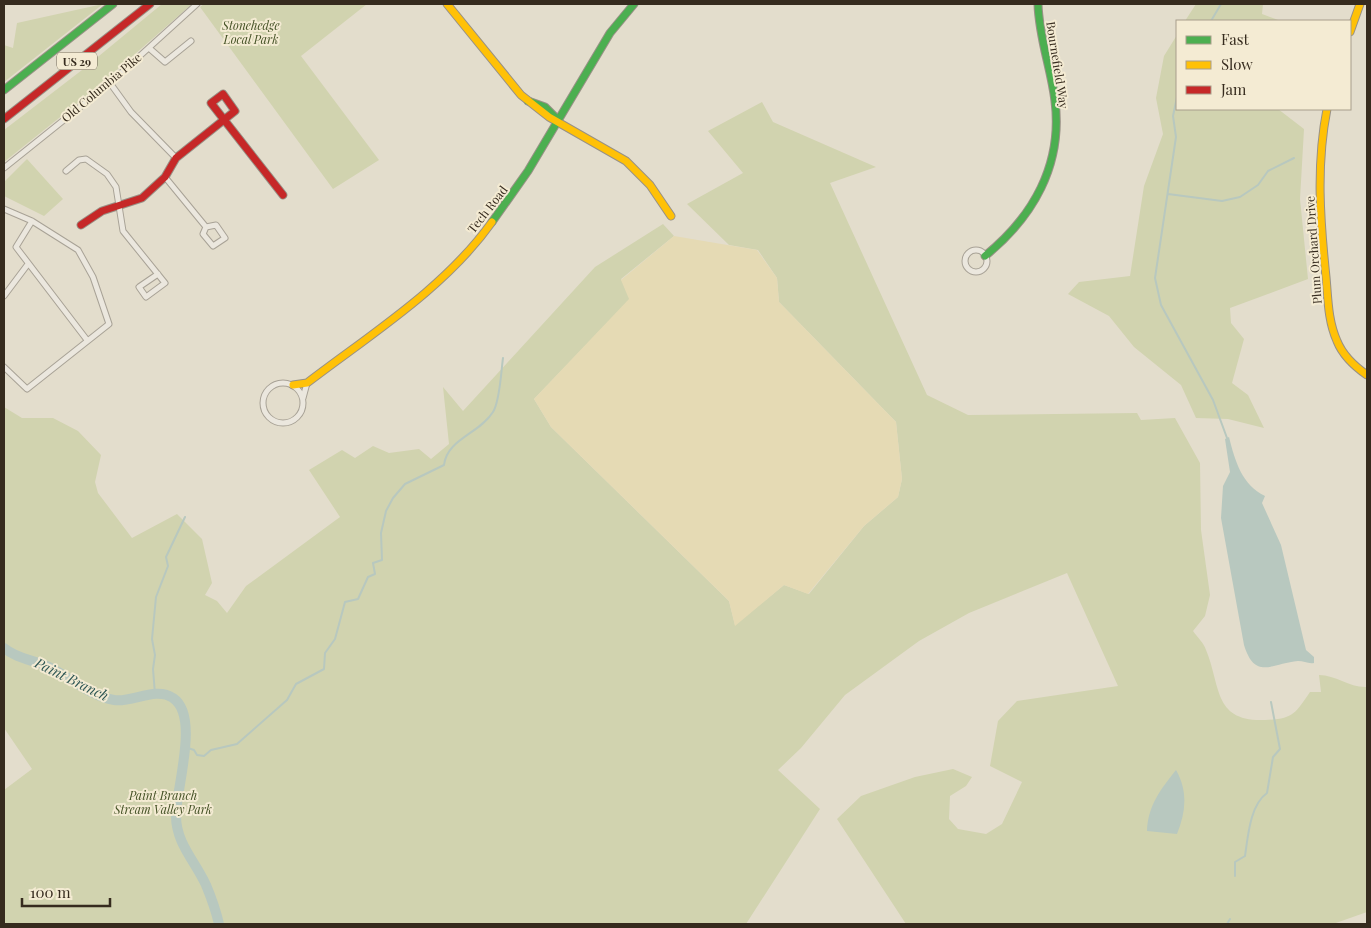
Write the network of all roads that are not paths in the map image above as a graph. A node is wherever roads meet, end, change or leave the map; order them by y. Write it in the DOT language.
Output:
graph roads {
  1 [pos="113,4"];
  2 [pos="150,4"];
  3 [pos="197,4"];
  4 [pos="447,4"];
  5 [pos="634,4"];
  6 [pos="1038,4"];
  7 [pos="1360,4"];
  8 [pos="1351,29"];
  9 [pos="191,41"];
  10 [pos="149,48"];
  11 [pos="110,83"];
  12 [pos="4,90"];
  13 [pos="1327,110"];
  14 [pos="4,119"];
  15 [pos="558,120"];
  16 [pos="176,158"];
  17 [pos="4,168"];
  18 [pos="66,171"];
  19 [pos="165,177"];
  20 [pos="283,194"];
  21 [pos="118,205"];
  22 [pos="4,209"];
  23 [pos="671,216"];
  24 [pos="32,221"];
  25 [pos="81,225"];
  26 [pos="206,227"];
  27 [pos="985,256"];
  28 [pos="28,264"];
  29 [pos="158,274"];
  30 [pos="4,296"];
  31 [pos="86,340"];
  32 [pos="4,366"];
  33 [pos="1367,375"];
  34 [pos="307,383"];
  35 [pos="293,385"];
  36 [pos="303,398"];
  1 -- 12 [label="main road, US 29"];
  2 -- 14 [label="main road, US 29"];
  3 -- 10 [label="street, Old Columbia Pike"];
  4 -- 15 [label="main road"];
  5 -- 15 [label="main road, Tech Road"];
  6 -- 27 [label="main road, Bournefield Way"];
  7 -- 8 [label="main road"];
  9 -- 10 [label="street"];
  10 -- 11 [label="street, Old Columbia Pike"];
  11 -- 16 [label="street"];
  11 -- 17 [label="street, Old Columbia Pike"];
  13 -- 33 [label="main road, Plum Orchard Drive"];
  15 -- 23 [label="main road"];
  15 -- 34 [label="main road, Tech Road"];
  16 -- 19 [label="main road"];
  16 -- 20 [label="main road"];
  18 -- 21 [label="street"];
  19 -- 21 [label="main road"];
  19 -- 26 [label="street"];
  21 -- 25 [label="main road"];
  21 -- 29 [label="street"];
  22 -- 24 [label="street"];
  24 -- 28 [label="street"];
  24 -- 31 [label="street"];
  27 -- 27 [label="street, Bournefield Way"];
  28 -- 30 [label="street"];
  28 -- 31 [label="street"];
  29 -- 29 [label="street"];
  31 -- 32 [label="street"];
  34 -- 35 [label="main road, Tech Road"];
  34 -- 36 [label="street, Tech Road"];
  35 -- 36 [label="street"];
  35 -- 36 [label="street, Tech Road"];
}
